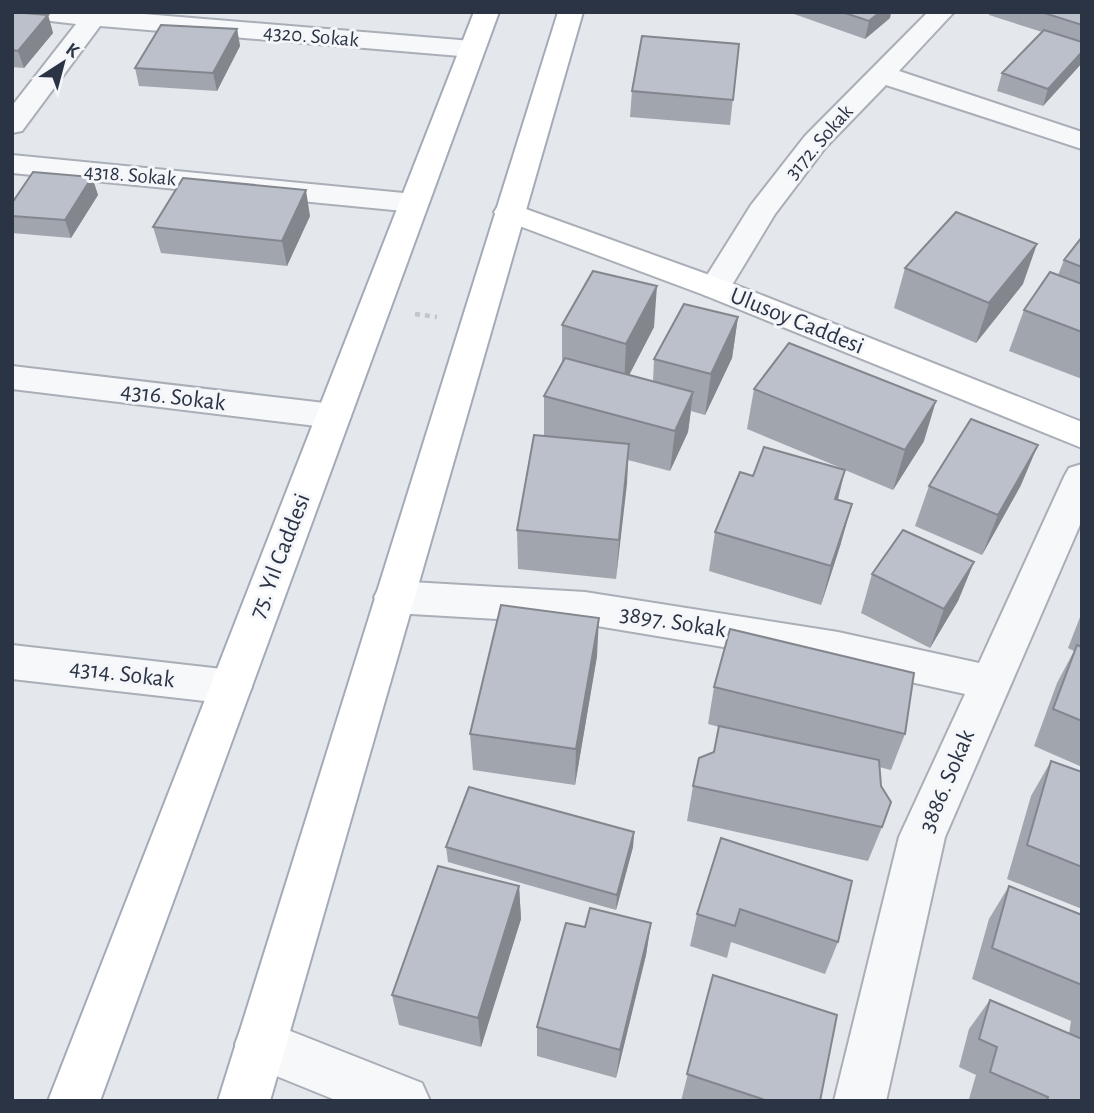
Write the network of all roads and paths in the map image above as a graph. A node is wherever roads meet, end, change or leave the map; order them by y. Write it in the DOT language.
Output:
graph roads {
  1 [pos="25,12"];
  2 [pos="487,12"];
  3 [pos="571,12"];
  4 [pos="934,14"];
  5 [pos="96,15"];
  6 [pos="472,49"];
  7 [pos="880,74"];
  8 [pos="12,125"];
  9 [pos="1082,141"];
  10 [pos="12,164"];
  11 [pos="414,202"];
  12 [pos="509,212"];
  13 [pos="715,288"];
  14 [pos="12,377"];
  15 [pos="333,416"];
  16 [pos="1082,436"];
  17 [pos="1082,477"];
  18 [pos="394,597"];
  19 [pos="12,662"];
  20 [pos="989,682"];
  21 [pos="231,687"];
  22 [pos="260,1044"];
  23 [pos="74,1101"];
  24 [pos="244,1101"];
  25 [pos="404,1101"];
  26 [pos="860,1101"];
  1 -- 5 [label="street, 4320. Sokak"];
  2 -- 6 [label="main road, 75. Yıl Caddesi"];
  3 -- 12 [label="main road"];
  4 -- 7 [label="street, 3172. Sokak"];
  5 -- 6 [label="street, 4320. Sokak"];
  5 -- 8 [label="street"];
  6 -- 11 [label="main road, 75. Yıl Caddesi"];
  7 -- 9 [label="street"];
  7 -- 13 [label="street, 3172. Sokak"];
  10 -- 11 [label="street, 4318. Sokak"];
  11 -- 15 [label="main road, 75. Yıl Caddesi"];
  12 -- 13 [label="main road, Ulusoy Caddesi"];
  12 -- 18 [label="main road"];
  13 -- 16 [label="main road, Ulusoy Caddesi"];
  14 -- 15 [label="street, 4316. Sokak"];
  15 -- 21 [label="main road, 75. Yıl Caddesi"];
  17 -- 20 [label="street, 3886. Sokak"];
  18 -- 20 [label="street, 3897. Sokak"];
  18 -- 22 [label="main road"];
  19 -- 21 [label="street, 4314. Sokak"];
  20 -- 26 [label="street, 3886. Sokak"];
  21 -- 23 [label="main road, 75. Yıl Caddesi"];
  22 -- 24 [label="main road"];
  22 -- 25 [label="street"];
}
